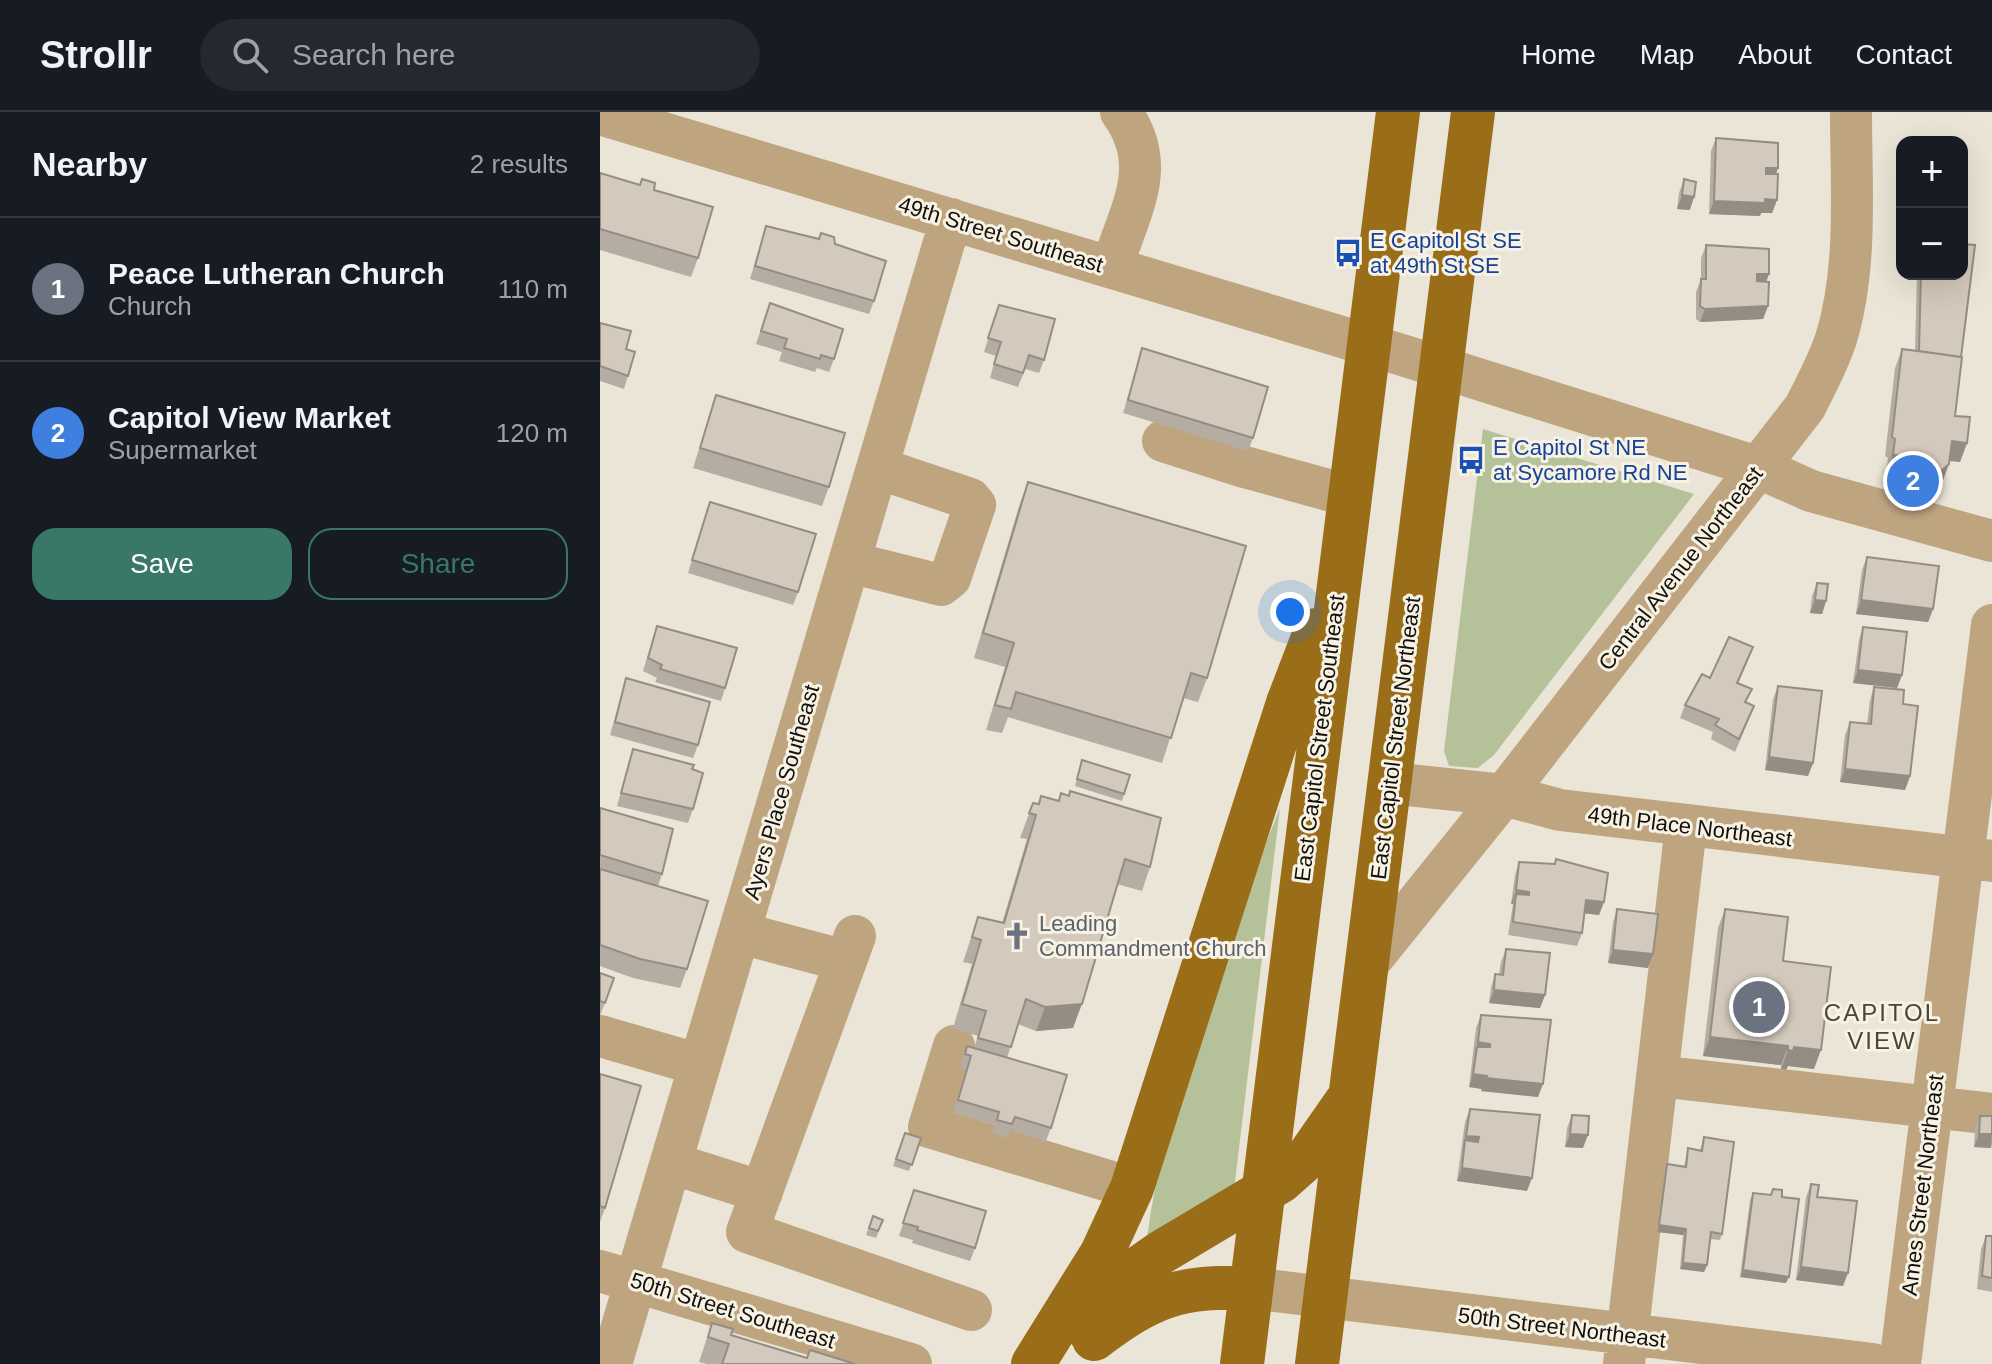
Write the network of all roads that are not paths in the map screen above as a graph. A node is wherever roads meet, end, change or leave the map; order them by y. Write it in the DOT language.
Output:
graph roads {
  1 [pos="1121,112"];
  2 [pos="1398,112"];
  3 [pos="1473,112"];
  4 [pos="1851,112"];
  5 [pos="600,114"];
  6 [pos="951,219"];
  7 [pos="1112,267"];
  8 [pos="1404,356"];
  9 [pos="1163,441"];
  10 [pos="1757,467"];
  11 [pos="878,468"];
  12 [pos="1350,496"];
  13 [pos="1992,541"];
  14 [pos="849,562"];
  15 [pos="1340,568"];
  16 [pos="1992,625"];
  17 [pos="1389,783"];
  18 [pos="1504,795"];
  19 [pos="1686,826"];
  20 [pos="1977,860"];
  21 [pos="740,933"];
  22 [pos="1366,966"];
  23 [pos="600,1036"];
  24 [pos="954,1046"];
  25 [pos="700,1065"];
  26 [pos="1658,1076"];
  27 [pos="1352,1093"];
  28 [pos="1932,1107"];
  29 [pos="1992,1114"];
  30 [pos="671,1163"];
  31 [pos="1132,1188"];
  32 [pos="1263,1191"];
  33 [pos="762,1192"];
  34 [pos="618,1276"];
  35 [pos="1251,1288"];
  36 [pos="1325,1299"];
  37 [pos="971,1310"];
  38 [pos="1626,1349"];
  39 [pos="1072,1358"];
  40 [pos="611,1364"];
  41 [pos="911,1364"];
  42 [pos="1033,1364"];
  43 [pos="1242,1364"];
  44 [pos="1317,1364"];
  45 [pos="1873,1364"];
  46 [pos="1900,1364"];
  1 -- 7 [label="street"];
  2 -- 8 [label="main road, East Capitol Street Southeast"];
  3 -- 8 [label="main road, East Capitol Street Northeast"];
  4 -- 10 [label="street, Central Avenue Northeast"];
  5 -- 6 [label="street, 49th Street Southeast"];
  6 -- 7 [label="street, 49th Street Southeast"];
  6 -- 11 [label="street, Ayers Place Southeast"];
  7 -- 8 [label="street, 49th Street Southeast"];
  8 -- 10 [label="street, 49th Street Southeast"];
  8 -- 12 [label="main road, East Capitol Street Southeast"];
  8 -- 17 [label="main road, East Capitol Street Northeast"];
  9 -- 12 [label="street"];
  10 -- 13 [label="street, 49th Street Southeast"];
  10 -- 18 [label="street, Central Avenue Northeast"];
  11 -- 14 [label="street, Ayers Place Southeast"];
  11 -- 14 [label="street"];
  12 -- 15 [label="main road, East Capitol Street Southeast"];
  14 -- 21 [label="street, Ayers Place Southeast"];
  15 -- 31 [label="main road"];
  15 -- 32 [label="main road, East Capitol Street Southeast"];
  16 -- 20 [label="street, Ames Street Northeast"];
  17 -- 18 [label="street, 49th Place Northeast"];
  17 -- 22 [label="main road, East Capitol Street Northeast"];
  18 -- 19 [label="street, 49th Place Northeast"];
  18 -- 22 [label="street, Central Avenue Northeast"];
  19 -- 20 [label="street, 49th Place Northeast"];
  19 -- 26 [label="street"];
  20 -- 28 [label="street, Ames Street Northeast"];
  21 -- 25 [label="street, Ayers Place Southeast"];
  21 -- 33 [label="street"];
  22 -- 27 [label="main road, East Capitol Street Northeast"];
  23 -- 25 [label="street"];
  24 -- 31 [label="street"];
  25 -- 30 [label="street, Ayers Place Southeast"];
  26 -- 28 [label="street"];
  26 -- 38 [label="street"];
  27 -- 32 [label="main road"];
  27 -- 36 [label="main road, East Capitol Street Northeast"];
  28 -- 29 [label="street"];
  28 -- 46 [label="street, Ames Street Northeast"];
  30 -- 33 [label="street"];
  30 -- 34 [label="street, Ayers Place Southeast"];
  31 -- 42 [label="main road"];
  32 -- 35 [label="main road, East Capitol Street Southeast"];
  32 -- 39 [label="main road"];
  33 -- 37 [label="street"];
  34 -- 40 [label="street, Ayers Place Southeast"];
  34 -- 41 [label="street, 50th Street Southeast"];
  35 -- 36 [label="street, 50th Street Northeast"];
  35 -- 39 [label="main road"];
  35 -- 43 [label="main road, East Capitol Street Southeast"];
  36 -- 38 [label="street, 50th Street Northeast"];
  36 -- 44 [label="main road, East Capitol Street Northeast"];
  38 -- 45 [label="street, 50th Street Northeast"];
}
